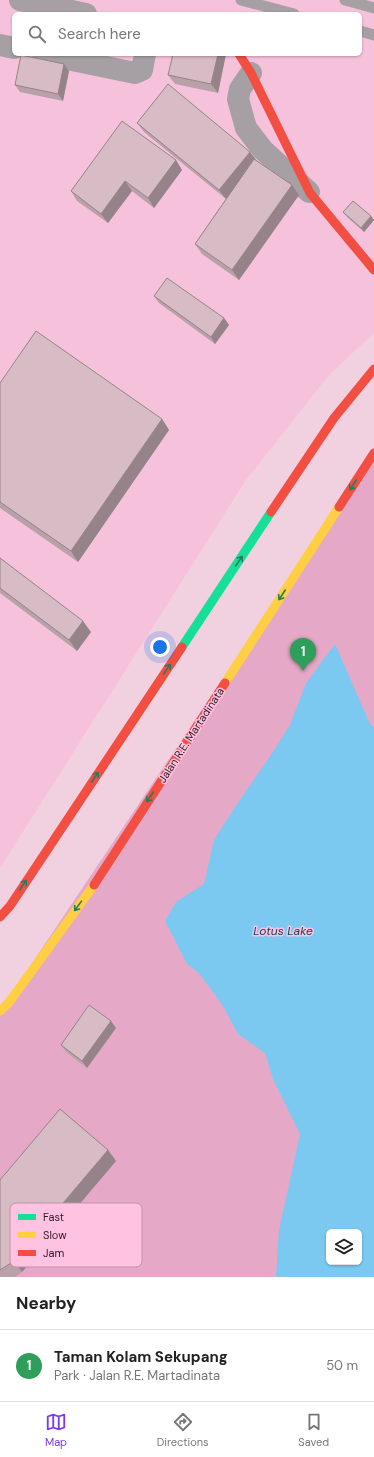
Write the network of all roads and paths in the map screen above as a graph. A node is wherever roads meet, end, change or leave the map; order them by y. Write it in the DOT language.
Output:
graph roads {
  1 [pos="20,0"];
  2 [pos="241,0"];
  3 [pos="345,0"];
  4 [pos="374,8"];
  5 [pos="77,12"];
  6 [pos="286,12"];
  7 [pos="362,32"];
  8 [pos="374,35"];
  9 [pos="0,45"];
  10 [pos="12,48"];
  11 [pos="52,56"];
  12 [pos="145,56"];
  13 [pos="240,56"];
  14 [pos="251,73"];
  15 [pos="310,193"];
  16 [pos="374,270"];
  17 [pos="374,369"];
  18 [pos="374,453"];
  19 [pos="0,917"];
  20 [pos="0,1011"];
  1 -- 5 [label="street"];
  2 -- 6 [label="lane"];
  3 -- 4 [label="lane"];
  7 -- 8 [label="lane"];
  9 -- 10 [label="street"];
  11 -- 12 [label="street"];
  13 -- 14 [label="main road"];
  14 -- 15 [label="main road"];
  14 -- 15 [label="street"];
  15 -- 16 [label="main road"];
  19 -- 17 [label="main road, one-way"];
  18 -- 20 [label="main road, Jalan R.E. Martadinata, one-way"];
}
